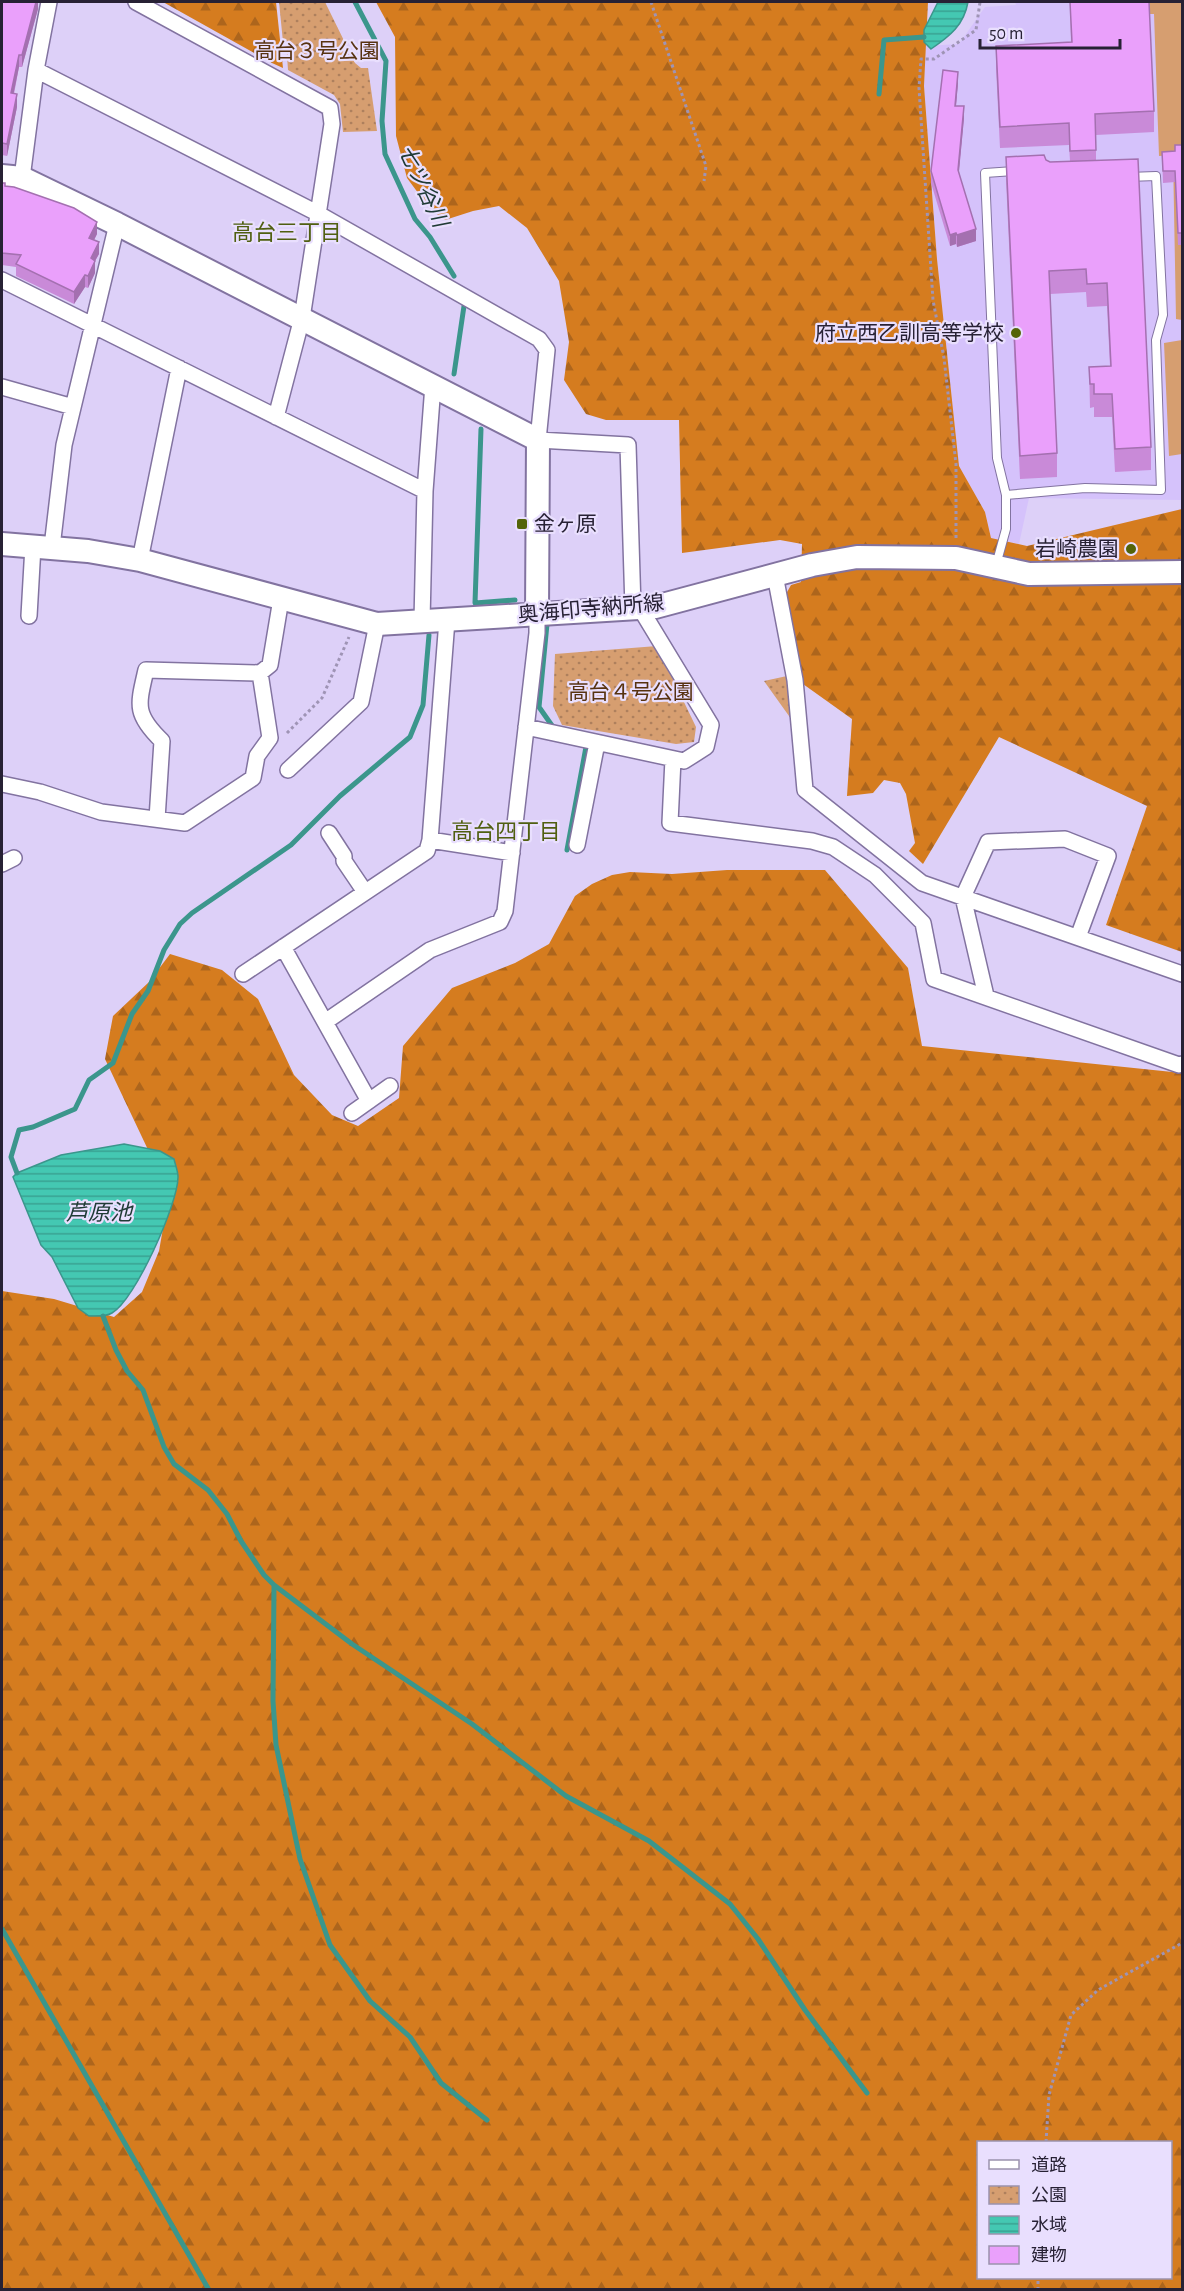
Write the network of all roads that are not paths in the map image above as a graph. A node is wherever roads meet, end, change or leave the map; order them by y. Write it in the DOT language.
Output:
graph roads {
  1 [pos="49,2"];
  2 [pos="136,2"];
  3 [pos="36,70"];
  4 [pos="1027,171"];
  5 [pos="12,177"];
  6 [pos="1120,177"];
  7 [pos="317,213"];
  8 [pos="117,224"];
  9 [pos="2,280"];
  10 [pos="302,318"];
  11 [pos="93,325"];
  12 [pos="179,368"];
  13 [pos="433,385"];
  14 [pos="2,387"];
  15 [pos="73,407"];
  16 [pos="276,417"];
  17 [pos="538,440"];
  18 [pos="425,491"];
  19 [pos="1006,495"];
  20 [pos="2,544"];
  21 [pos="42,547"];
  22 [pos="141,560"];
  23 [pos="996,566"];
  24 [pos="1182,572"];
  25 [pos="775,575"];
  26 [pos="281,598"];
  27 [pos="637,608"];
  28 [pos="537,614"];
  29 [pos="29,616"];
  30 [pos="447,620"];
  31 [pos="422,621"];
  32 [pos="367,622"];
  33 [pos="260,674"];
  34 [pos="526,727"];
  35 [pos="597,742"];
  36 [pos="673,759"];
  37 [pos="288,770"];
  38 [pos="2,783"];
  39 [pos="157,819"];
  40 [pos="329,832"];
  41 [pos="430,840"];
  42 [pos="577,845"];
  43 [pos="512,853"];
  44 [pos="364,892"];
  45 [pos="963,897"];
  46 [pos="1078,937"];
  47 [pos="283,947"];
  48 [pos="243,974"];
  49 [pos="1182,974"];
  50 [pos="986,996"];
  51 [pos="325,1022"];
  52 [pos="1182,1064"];
  53 [pos="390,1086"];
  54 [pos="369,1101"];
  55 [pos="352,1113"];
  1 -- 3 [label="street"];
  2 -- 7 [label="street"];
  3 -- 5 [label="street"];
  3 -- 7 [label="street"];
  4 -- 19 [label="lane"];
  5 -- 8 [label="main road"];
  6 -- 19 [label="lane"];
  7 -- 10 [label="street"];
  7 -- 17 [label="street"];
  8 -- 10 [label="main road"];
  8 -- 11 [label="street"];
  9 -- 11 [label="street"];
  10 -- 13 [label="main road"];
  10 -- 16 [label="street"];
  11 -- 12 [label="street"];
  11 -- 15 [label="street"];
  12 -- 16 [label="street"];
  12 -- 22 [label="street"];
  13 -- 17 [label="main road"];
  13 -- 18 [label="street"];
  14 -- 15 [label="street"];
  15 -- 21 [label="street"];
  16 -- 18 [label="street"];
  17 -- 27 [label="street"];
  17 -- 28 [label="main road"];
  18 -- 31 [label="street"];
  19 -- 23 [label="lane"];
  20 -- 21 [label="main road, 奥海印寺納所線"];
  21 -- 22 [label="main road, 奥海印寺納所線"];
  21 -- 29 [label="street"];
  22 -- 26 [label="main road, 奥海印寺納所線"];
  23 -- 24 [label="main road, 奥海印寺納所線"];
  23 -- 25 [label="main road, 奥海印寺納所線"];
  25 -- 27 [label="main road, 奥海印寺納所線"];
  25 -- 45 [label="street"];
  26 -- 32 [label="main road, 奥海印寺納所線"];
  26 -- 33 [label="street"];
  27 -- 28 [label="main road, 奥海印寺納所線"];
  27 -- 36 [label="street"];
  28 -- 30 [label="main road, 奥海印寺納所線"];
  28 -- 34 [label="street"];
  30 -- 31 [label="main road, 奥海印寺納所線"];
  30 -- 41 [label="street"];
  31 -- 32 [label="main road, 奥海印寺納所線"];
  32 -- 37 [label="street"];
  33 -- 39 [label="street"];
  33 -- 39 [label="street"];
  34 -- 35 [label="street"];
  34 -- 43 [label="street"];
  35 -- 36 [label="street"];
  35 -- 42 [label="street"];
  36 -- 50 [label="street"];
  38 -- 39 [label="street"];
  40 -- 44 [label="street"];
  41 -- 43 [label="street"];
  41 -- 44 [label="street"];
  43 -- 51 [label="street"];
  44 -- 47 [label="street"];
  45 -- 46 [label="street"];
  45 -- 46 [label="street"];
  45 -- 50 [label="street"];
  46 -- 49 [label="street"];
  47 -- 48 [label="street"];
  47 -- 51 [label="street"];
  50 -- 52 [label="street"];
  51 -- 54 [label="street"];
  53 -- 54 [label="street"];
  54 -- 55 [label="street"];
}
